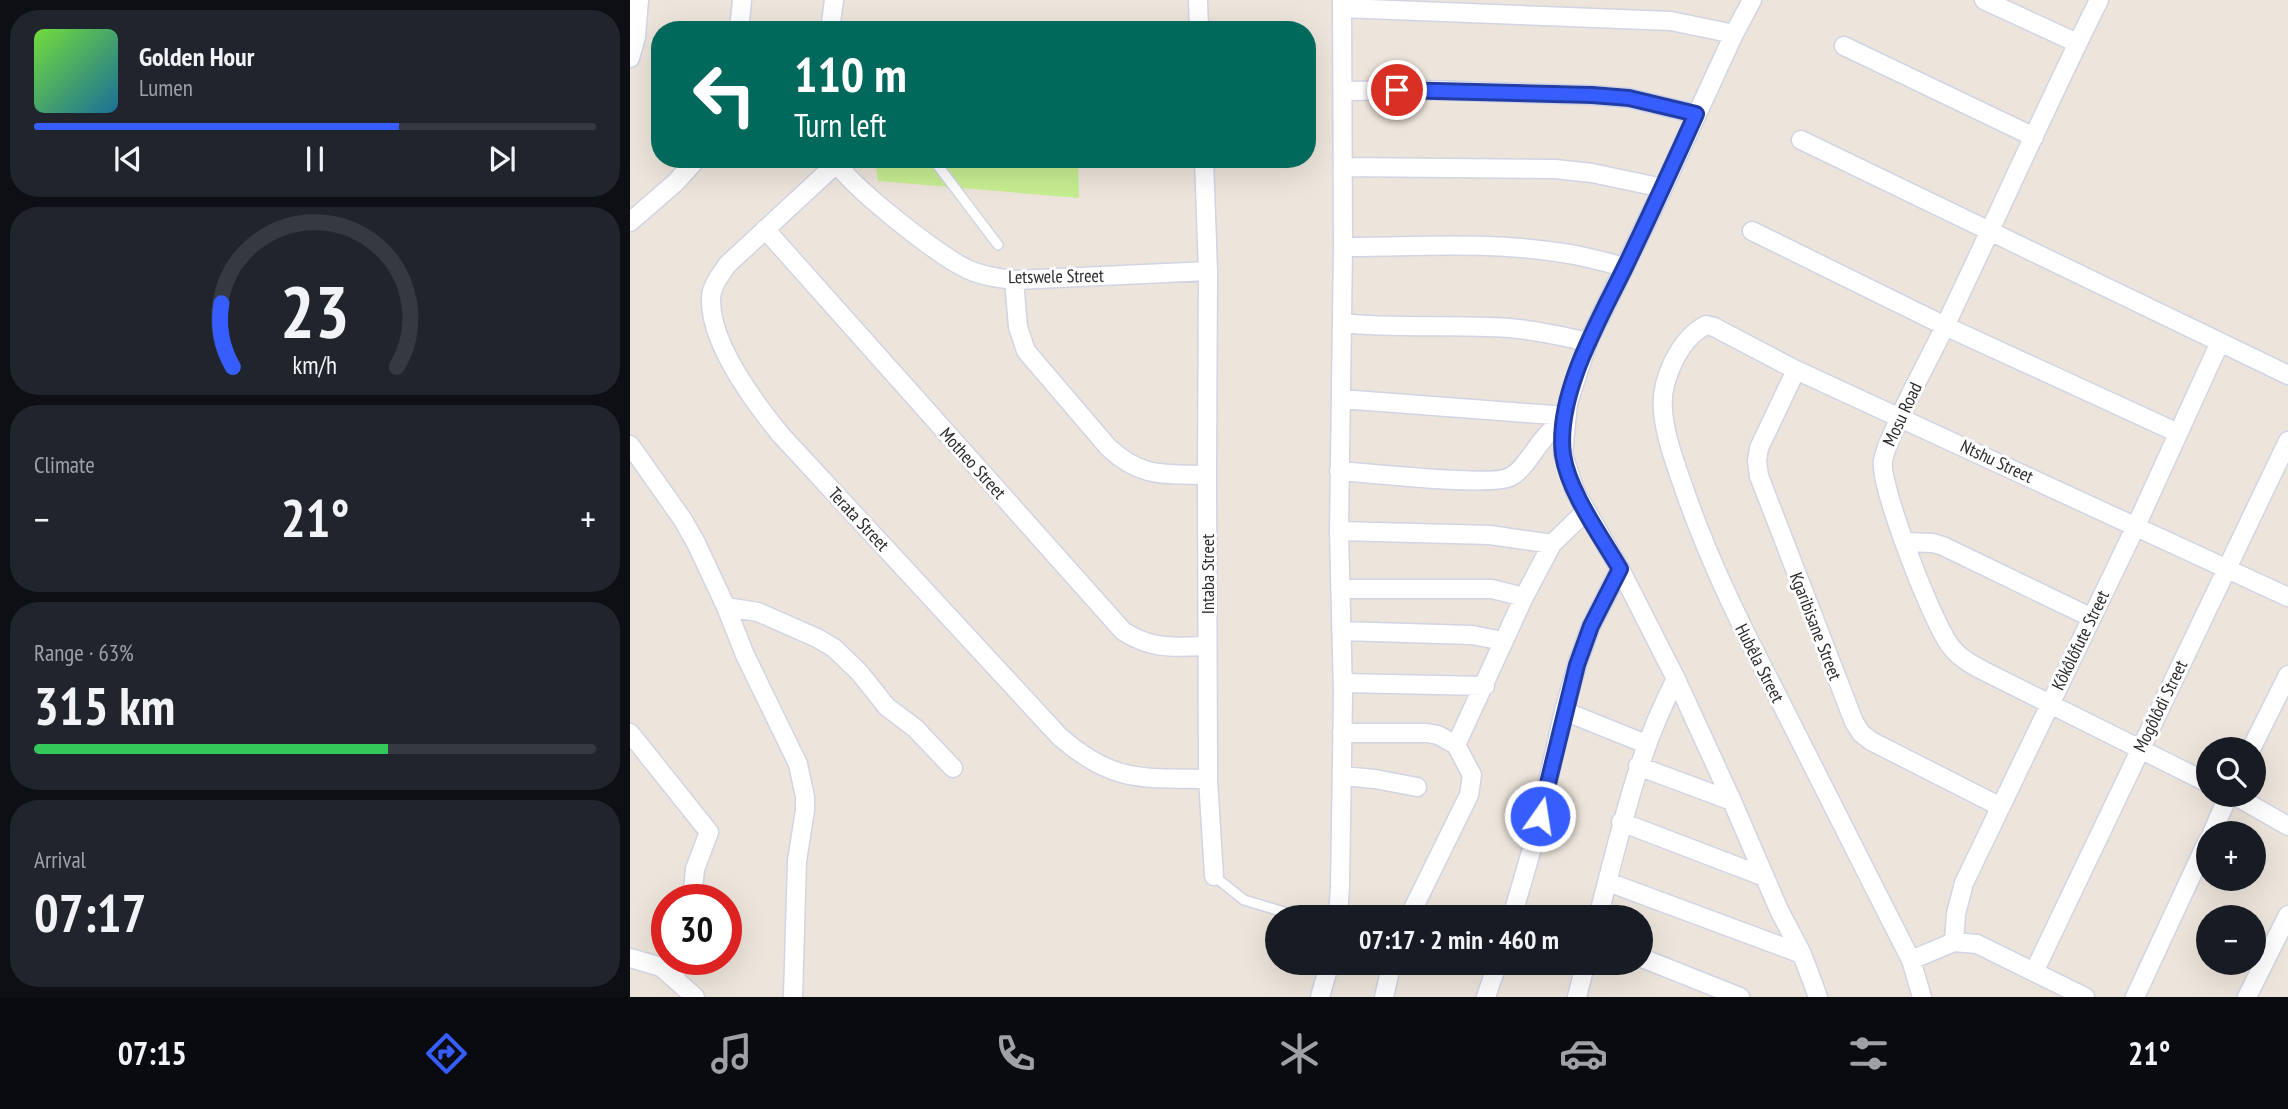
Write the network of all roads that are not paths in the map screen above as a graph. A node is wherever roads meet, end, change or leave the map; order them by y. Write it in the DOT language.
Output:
graph roads {
  1 [pos="639,0"];
  2 [pos="742,0"];
  3 [pos="834,0"];
  4 [pos="1198,0"];
  5 [pos="1752,0"];
  6 [pos="1984,0"];
  7 [pos="2099,0"];
  8 [pos="1342,4"];
  9 [pos="740,21"];
  10 [pos="831,21"];
  11 [pos="1199,21"];
  12 [pos="1734,34"];
  13 [pos="2077,43"];
  14 [pos="1844,46"];
  15 [pos="630,58"];
  16 [pos="1344,91"];
  17 [pos="1696,114"];
  18 [pos="2034,136"];
  19 [pos="1801,141"];
  20 [pos="1343,167"];
  21 [pos="689,168"];
  22 [pos="829,168"];
  23 [pos="841,168"];
  24 [pos="940,168"];
  25 [pos="1204,168"];
  26 [pos="1663,188"];
  27 [pos="630,222"];
  28 [pos="765,229"];
  29 [pos="1988,230"];
  30 [pos="1752,231"];
  31 [pos="998,245"];
  32 [pos="1343,247"];
  33 [pos="1625,267"];
  34 [pos="1208,271"];
  35 [pos="1014,280"];
  36 [pos="1342,323"];
  37 [pos="1706,325"];
  38 [pos="1945,326"];
  39 [pos="1588,342"];
  40 [pos="2220,342"];
  41 [pos="1796,370"];
  42 [pos="2288,374"];
  43 [pos="1341,399"];
  44 [pos="1900,416"];
  45 [pos="1566,418"];
  46 [pos="2178,433"];
  47 [pos="2288,441"];
  48 [pos="630,445"];
  49 [pos="1339,471"];
  50 [pos="1207,475"];
  51 [pos="1586,511"];
  52 [pos="2136,526"];
  53 [pos="1339,531"];
  54 [pos="1904,541"];
  55 [pos="1552,544"];
  56 [pos="2228,567"];
  57 [pos="1620,569"];
  58 [pos="1340,589"];
  59 [pos="1524,597"];
  60 [pos="2288,597"];
  61 [pos="726,607"];
  62 [pos="2090,617"];
  63 [pos="1341,631"];
  64 [pos="1503,641"];
  65 [pos="1207,646"];
  66 [pos="2288,675"];
  67 [pos="1676,679"];
  68 [pos="1343,682"];
  69 [pos="1485,686"];
  70 [pos="2049,705"];
  71 [pos="1564,711"];
  72 [pos="630,733"];
  73 [pos="1342,733"];
  74 [pos="2257,737"];
  75 [pos="1646,744"];
  76 [pos="1456,745"];
  77 [pos="2140,749"];
  78 [pos="1639,766"];
  79 [pos="953,768"];
  80 [pos="1342,776"];
  81 [pos="2196,777"];
  82 [pos="1208,779"];
  83 [pos="1417,787"];
  84 [pos="1732,801"];
  85 [pos="2001,807"];
  86 [pos="2254,807"];
  87 [pos="1621,822"];
  88 [pos="2288,826"];
  89 [pos="2196,866"];
  90 [pos="1214,876"];
  91 [pos="1765,877"];
  92 [pos="1608,882"];
  93 [pos="694,884"];
  94 [pos="1339,905"];
  95 [pos="1415,905"];
  96 [pos="1515,905"];
  97 [pos="1601,905"];
  98 [pos="1265,906"];
  99 [pos="2288,915"];
  100 [pos="1954,942"];
  101 [pos="1802,954"];
  102 [pos="630,958"];
  103 [pos="1911,960"];
  104 [pos="1653,962"];
  105 [pos="2034,972"];
  106 [pos="1326,975"];
  107 [pos="1389,975"];
  108 [pos="1494,975"];
  109 [pos="1583,975"];
  110 [pos="674,977"];
  111 [pos="695,997"];
  112 [pos="793,997"];
  113 [pos="1320,997"];
  114 [pos="1384,997"];
  115 [pos="1486,997"];
  116 [pos="1578,997"];
  117 [pos="1740,997"];
  118 [pos="1818,997"];
  119 [pos="1922,997"];
  120 [pos="2085,997"];
  121 [pos="2136,997"];
  122 [pos="2247,997"];
  1 -- 15 [label="street"];
  2 -- 9 [label="street"];
  3 -- 10 [label="street"];
  4 -- 11 [label="street"];
  5 -- 12 [label="street"];
  6 -- 13 [label="street"];
  7 -- 13 [label="street, Mosu Road"];
  8 -- 12 [label="street"];
  8 -- 16 [label="street"];
  12 -- 17 [label="street"];
  13 -- 18 [label="street, Mosu Road"];
  14 -- 18 [label="street"];
  16 -- 17 [label="street"];
  16 -- 20 [label="street"];
  17 -- 26 [label="street"];
  18 -- 29 [label="street, Mosu Road"];
  19 -- 29 [label="street"];
  20 -- 26 [label="street"];
  20 -- 32 [label="street"];
  21 -- 27 [label="street"];
  22 -- 28 [label="street, Terata Street"];
  23 -- 35 [label="street, Letswele Street"];
  24 -- 31 [label="lane"];
  25 -- 34 [label="street"];
  26 -- 33 [label="street"];
  28 -- 65 [label="street, Motheo Street"];
  28 -- 82 [label="street, Terata Street"];
  29 -- 38 [label="street, Mosu Road"];
  29 -- 40 [label="street"];
  30 -- 38 [label="street"];
  32 -- 33 [label="street"];
  32 -- 36 [label="street"];
  33 -- 39 [label="street"];
  34 -- 35 [label="street, Letswele Street"];
  34 -- 50 [label="street, Intaba Street"];
  35 -- 50 [label="street"];
  36 -- 39 [label="street"];
  36 -- 43 [label="street"];
  37 -- 41 [label="street, Ntshu Street"];
  37 -- 103 [label="street, Hubêla Street"];
  38 -- 44 [label="street, Mosu Road"];
  38 -- 46 [label="street"];
  39 -- 45 [label="street"];
  40 -- 42 [label="street"];
  40 -- 46 [label="street, Kôkôlôfute Street"];
  41 -- 44 [label="street, Ntshu Street"];
  41 -- 85 [label="street, Kgaribisane Street"];
  43 -- 45 [label="street"];
  43 -- 49 [label="street"];
  44 -- 52 [label="street, Ntshu Street"];
  44 -- 54 [label="street, Mosu Road"];
  45 -- 49 [label="street"];
  45 -- 51 [label="street"];
  46 -- 52 [label="street, Kôkôlôfute Street"];
  47 -- 56 [label="street, Mogôlôdi Street"];
  48 -- 61 [label="street"];
  49 -- 53 [label="street"];
  50 -- 65 [label="street, Intaba Street"];
  51 -- 55 [label="street"];
  51 -- 57 [label="street"];
  52 -- 56 [label="street, Ntshu Street"];
  52 -- 62 [label="street, Kôkôlôfute Street"];
  53 -- 55 [label="street"];
  53 -- 58 [label="street"];
  54 -- 62 [label="street"];
  54 -- 70 [label="street, Mosu Road"];
  55 -- 59 [label="street"];
  56 -- 60 [label="street, Ntshu Street"];
  56 -- 77 [label="street, Mogôlôdi Street"];
  57 -- 67 [label="street"];
  57 -- 71 [label="street"];
  58 -- 59 [label="street"];
  58 -- 63 [label="street"];
  59 -- 64 [label="street"];
  61 -- 79 [label="street"];
  61 -- 112 [label="street"];
  62 -- 70 [label="street, Kôkôlôfute Street"];
  63 -- 64 [label="street"];
  63 -- 68 [label="street"];
  64 -- 69 [label="street"];
  65 -- 82 [label="street, Intaba Street"];
  66 -- 74 [label="street"];
  67 -- 75 [label="street"];
  67 -- 84 [label="street"];
  68 -- 69 [label="street"];
  68 -- 73 [label="street"];
  69 -- 76 [label="street"];
  70 -- 77 [label="street, Mosu Road"];
  70 -- 85 [label="street, Kôkôlôfute Street"];
  71 -- 75 [label="street"];
  71 -- 96 [label="street"];
  72 -- 93 [label="street"];
  73 -- 76 [label="street"];
  73 -- 80 [label="street"];
  75 -- 78 [label="street"];
  76 -- 95 [label="street"];
  77 -- 81 [label="street, Mosu Road"];
  77 -- 105 [label="street, Mogôlôdi Street"];
  78 -- 84 [label="street"];
  78 -- 87 [label="street"];
  80 -- 83 [label="street"];
  80 -- 94 [label="street"];
  82 -- 90 [label="street, Intaba Street"];
  84 -- 91 [label="street"];
  85 -- 100 [label="street, Kôkôlôfute Street"];
  86 -- 88 [label="street"];
  87 -- 91 [label="street"];
  87 -- 92 [label="street"];
  89 -- 121 [label="street"];
  90 -- 98 [label="lane"];
  91 -- 101 [label="street"];
  92 -- 97 [label="street"];
  92 -- 101 [label="street"];
  99 -- 122 [label="street"];
  100 -- 103 [label="street"];
  100 -- 105 [label="street"];
  101 -- 118 [label="street"];
  102 -- 110 [label="street"];
  103 -- 119 [label="street, Hubêla Street"];
  104 -- 117 [label="street"];
  105 -- 120 [label="street"];
  106 -- 113 [label="street"];
  107 -- 114 [label="street"];
  108 -- 115 [label="street"];
  109 -- 116 [label="street"];
  110 -- 111 [label="street"];
}
